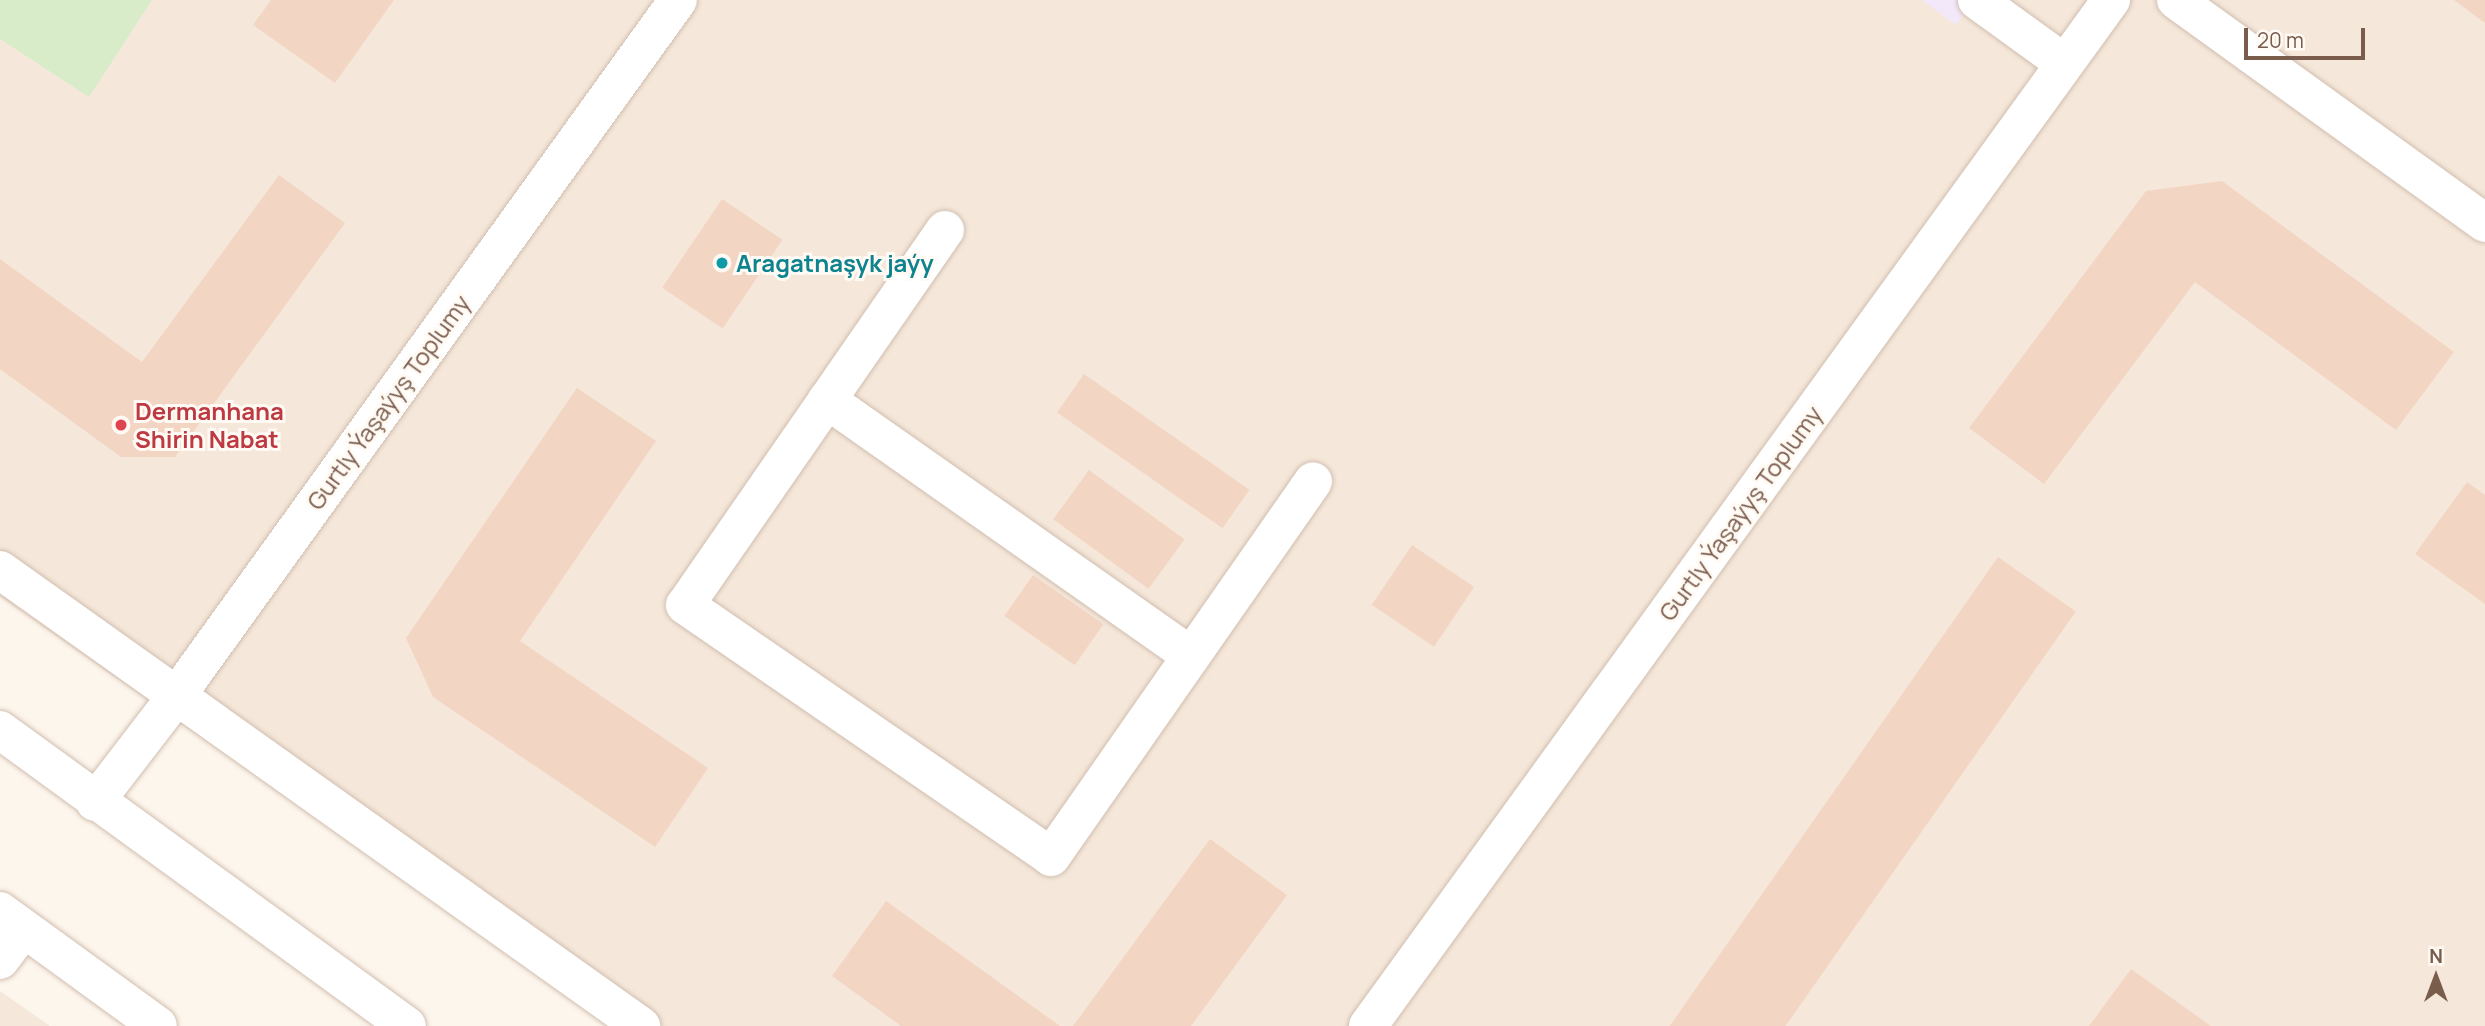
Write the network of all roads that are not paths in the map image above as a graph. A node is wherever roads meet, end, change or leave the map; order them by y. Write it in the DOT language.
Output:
graph roads {
  1 [pos="678,0"];
  2 [pos="1976,0"];
  3 [pos="2111,0"];
  4 [pos="2176,0"];
  5 [pos="2064,63"];
  6 [pos="2485,223"];
  7 [pos="945,230"];
  8 [pos="827,400"];
  9 [pos="1313,481"];
  10 [pos="0,570"];
  11 [pos="1191,656"];
  12 [pos="175,698"];
  13 [pos="0,730"];
  14 [pos="95,802"];
  15 [pos="11,920"];
  16 [pos="0,960"];
  17 [pos="158,1026"];
  18 [pos="407,1026"];
  19 [pos="641,1026"];
  20 [pos="1368,1026"];
  1 -- 12 [label="street, Gurtly Ýaşaýyş Toplumy"];
  2 -- 5 [label="street"];
  3 -- 5 [label="street, Gurtly Ýaşaýyş Toplumy"];
  4 -- 6 [label="street"];
  5 -- 20 [label="street, Gurtly Ýaşaýyş Toplumy"];
  7 -- 8 [label="street"];
  8 -- 11 [label="street"];
  8 -- 11 [label="street"];
  9 -- 11 [label="street"];
  10 -- 12 [label="street"];
  12 -- 14 [label="street, Gurtly Ýaşaýyş Toplumy"];
  12 -- 19 [label="street"];
  13 -- 14 [label="street"];
  14 -- 18 [label="street"];
  15 -- 16 [label="street"];
  15 -- 17 [label="street"];
}
